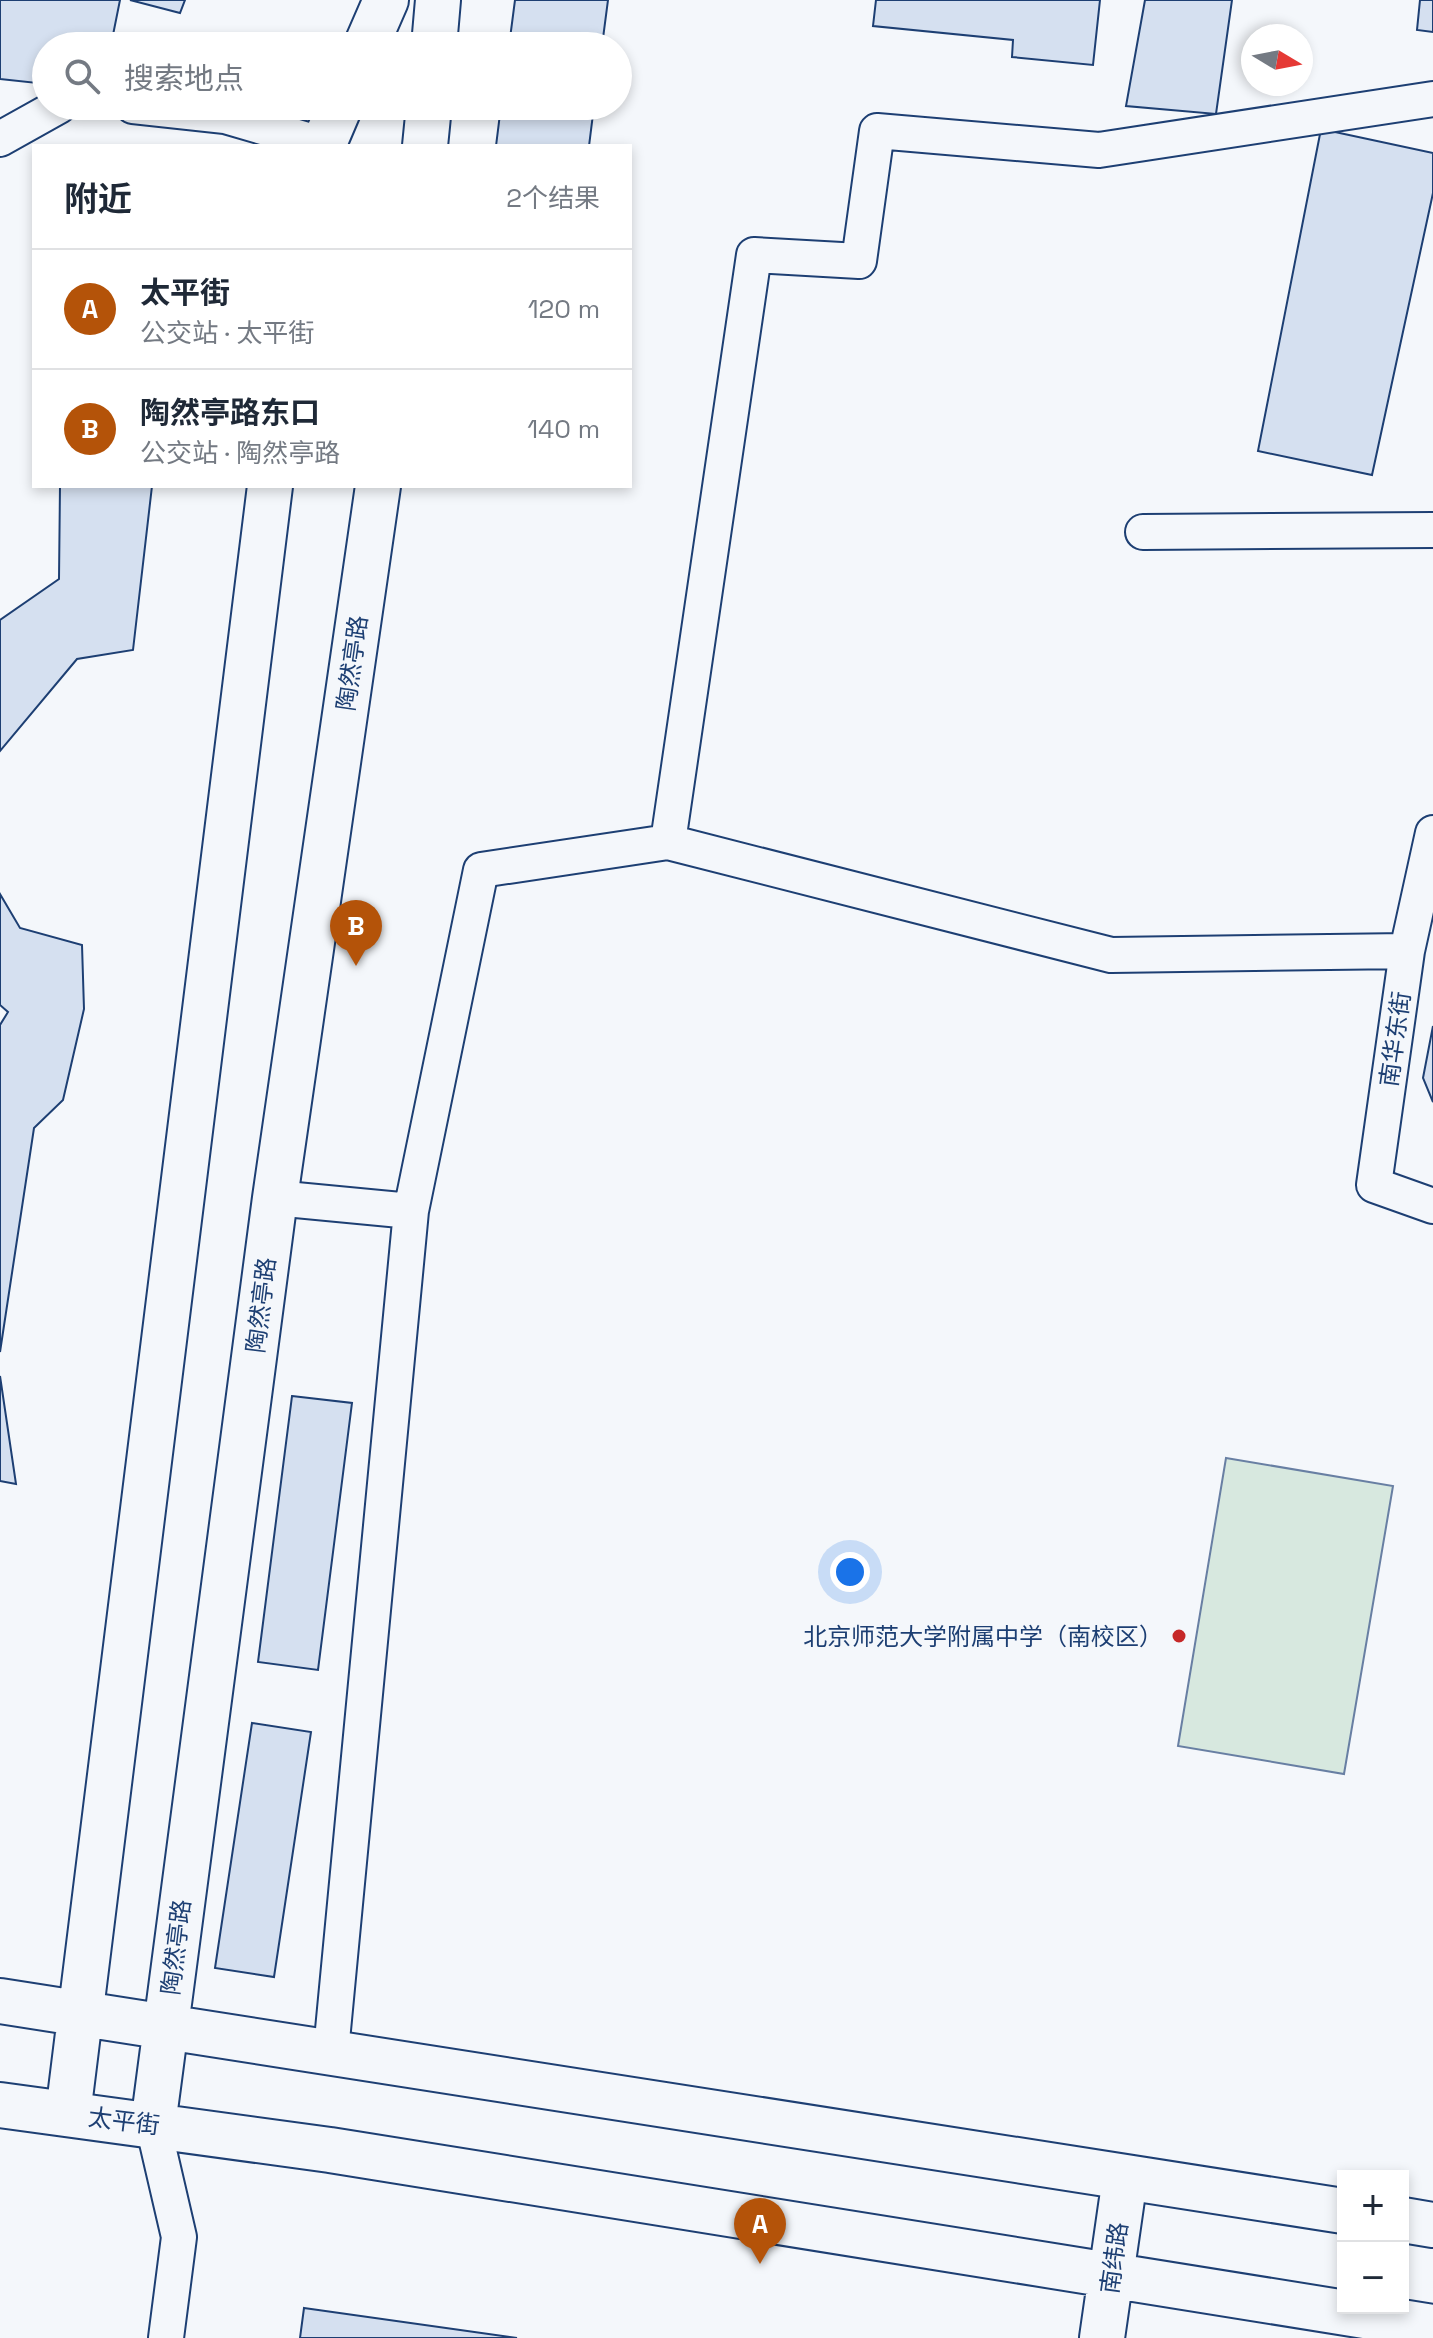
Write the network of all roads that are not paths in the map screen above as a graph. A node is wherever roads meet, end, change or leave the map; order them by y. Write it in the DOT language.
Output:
graph roads {
  1 [pos="386,0"];
  2 [pos="438,0"];
  3 [pos="372,32"];
  4 [pos="435,32"];
  5 [pos="1433,99"];
  6 [pos="34,120"];
  7 [pos="246,120"];
  8 [pos="428,120"];
  9 [pos="329,136"];
  10 [pos="0,139"];
  11 [pos="425,144"];
  12 [pos="270,488"];
  13 [pos="378,488"];
  14 [pos="1433,530"];
  15 [pos="1143,532"];
  16 [pos="1433,833"];
  17 [pos="668,842"];
  18 [pos="1407,951"];
  19 [pos="275,1198"];
  20 [pos="1433,1206"];
  21 [pos="411,1211"];
  22 [pos="0,2001"];
  23 [pos="81,2013"];
  24 [pos="166,2025"];
  25 [pos="331,2051"];
  26 [pos="0,2105"];
  27 [pos="68,2114"];
  28 [pos="153,2125"];
  29 [pos="1125,2178"];
  30 [pos="1337,2210"];
  31 [pos="1409,2221"];
  32 [pos="1433,2225"];
  33 [pos="1112,2273"];
  34 [pos="1433,2327"];
  35 [pos="166,2338"];
  36 [pos="1102,2338"];
  1 -- 3 [label="main road"];
  2 -- 4 [label="main road"];
  5 -- 17 [label="street"];
  6 -- 10 [label="street"];
  7 -- 9 [label="street"];
  8 -- 11 [label="main road"];
  12 -- 23 [label="main road"];
  13 -- 19 [label="main road, 陶然亭路"];
  14 -- 15 [label="street"];
  16 -- 18 [label="street, 南华东街"];
  17 -- 18 [label="street"];
  17 -- 21 [label="street"];
  18 -- 20 [label="street, 南华东街"];
  19 -- 21 [label="street"];
  19 -- 24 [label="main road, 陶然亭路"];
  21 -- 25 [label="street"];
  22 -- 23 [label="main road"];
  23 -- 24 [label="main road"];
  23 -- 27 [label="main road"];
  24 -- 25 [label="main road"];
  24 -- 28 [label="main road, 陶然亭路"];
  25 -- 29 [label="main road"];
  26 -- 27 [label="main road, 太平街"];
  27 -- 28 [label="main road, 太平街"];
  28 -- 33 [label="main road, 太平街"];
  28 -- 35 [label="street"];
  29 -- 30 [label="main road"];
  29 -- 33 [label="main road, 南纬路"];
  31 -- 32 [label="main road"];
  33 -- 34 [label="main road, 太平街"];
  33 -- 36 [label="main road, 南纬路"];
}
